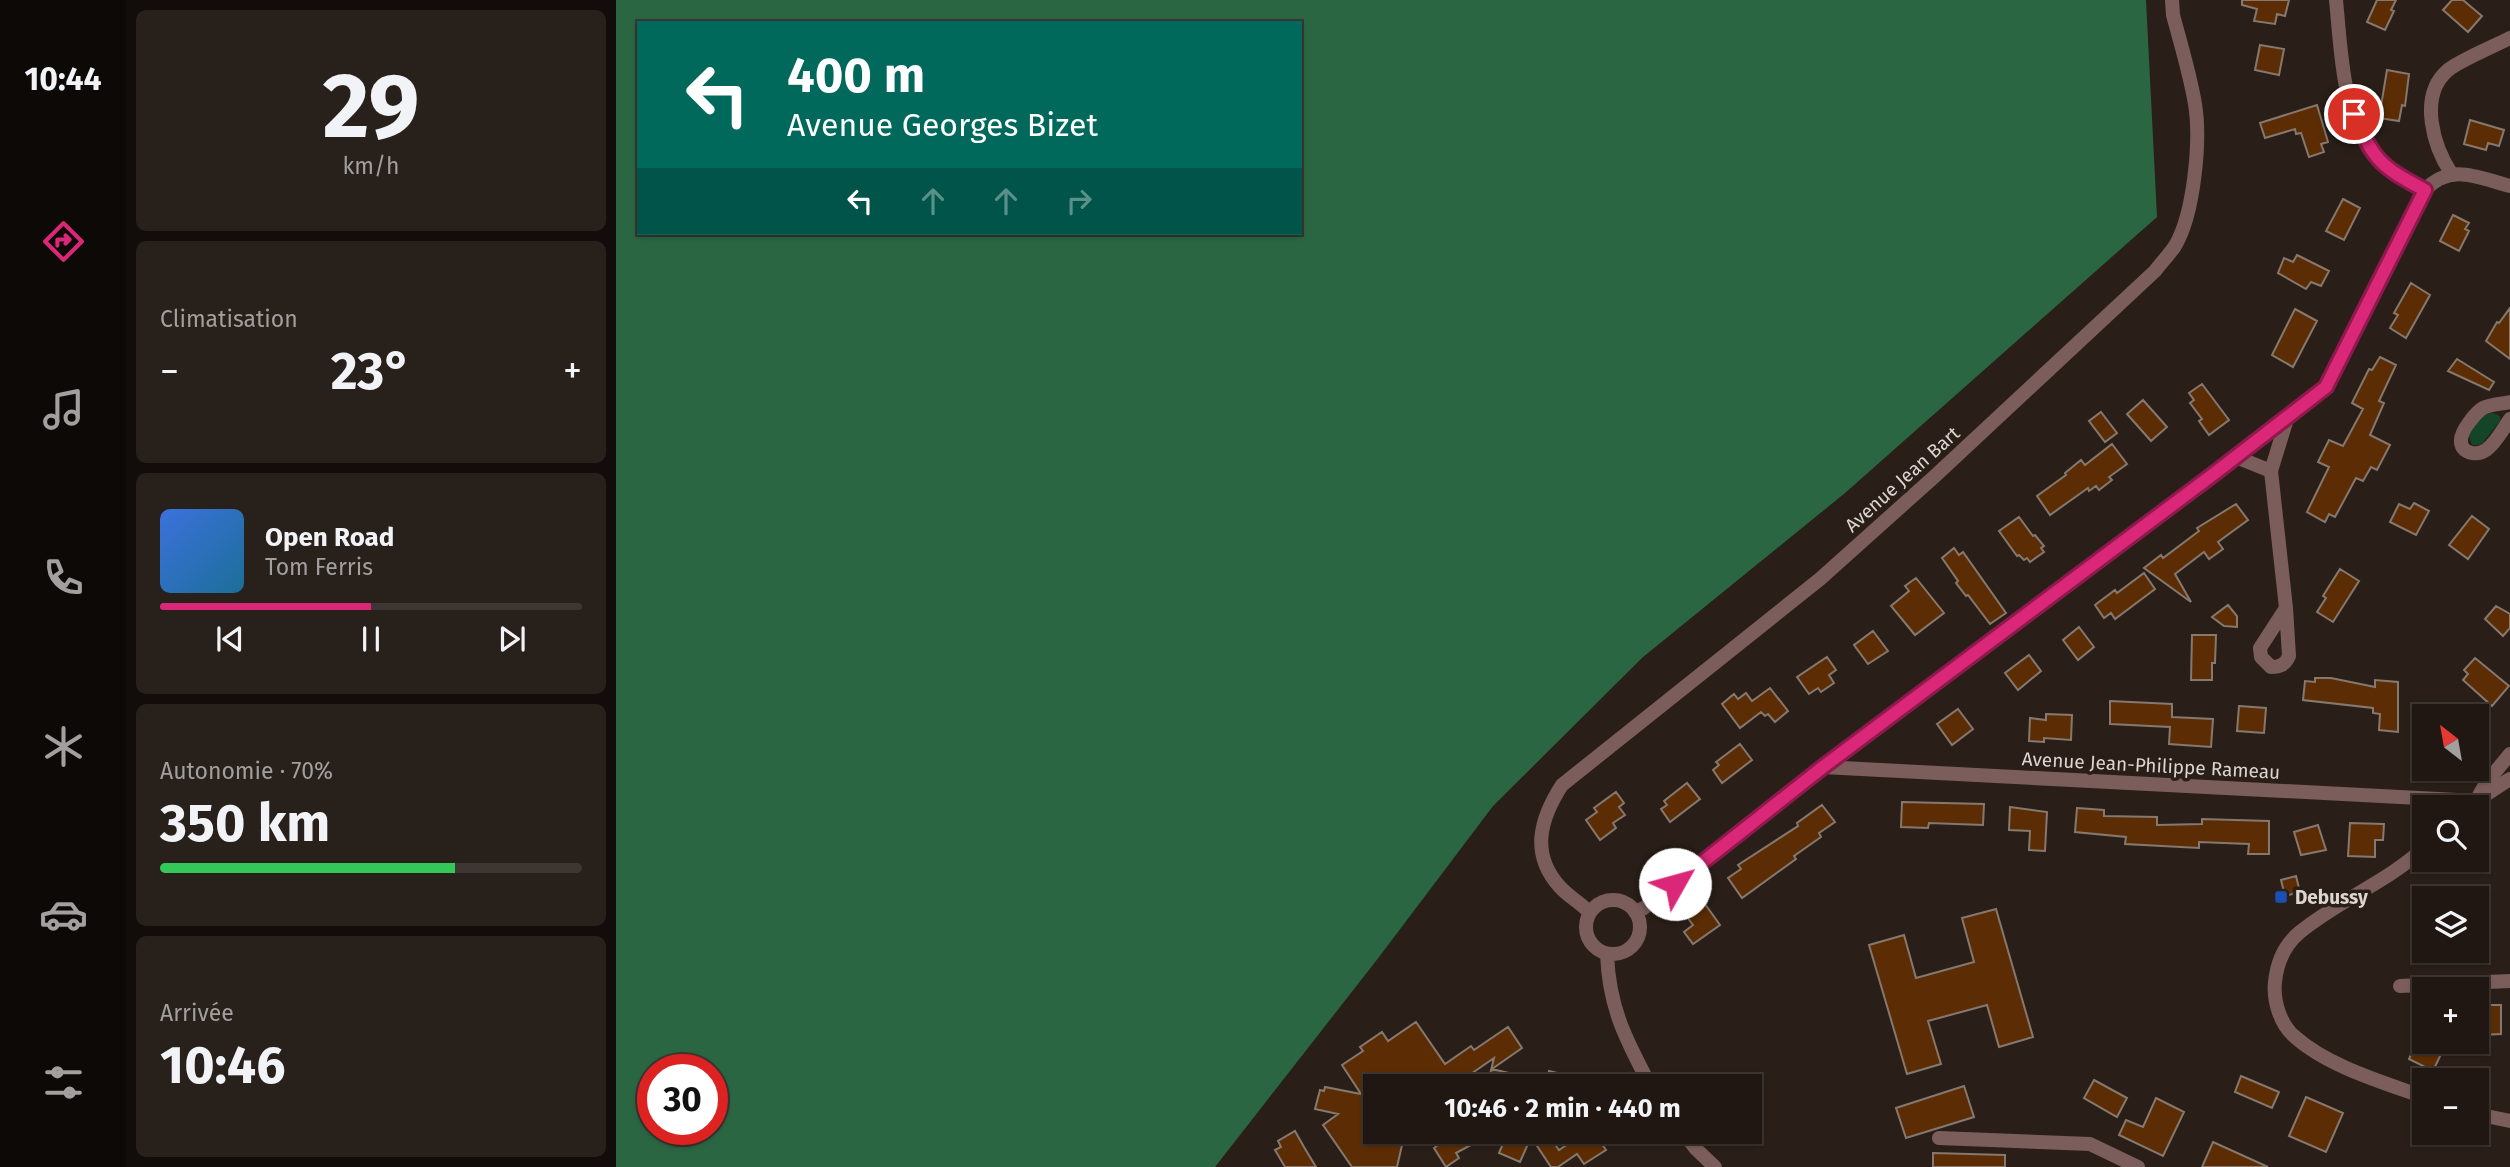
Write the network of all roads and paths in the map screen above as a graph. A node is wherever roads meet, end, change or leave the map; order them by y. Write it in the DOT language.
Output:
graph roads {
  1 [pos="2172,0"];
  2 [pos="2336,0"];
  3 [pos="2510,38"];
  4 [pos="2451,173"];
  5 [pos="2510,186"];
  6 [pos="2425,190"];
  7 [pos="2510,402"];
  8 [pos="2287,419"];
  9 [pos="2510,419"];
  10 [pos="2236,457"];
  11 [pos="2272,471"];
  12 [pos="2286,608"];
  13 [pos="2510,754"];
  14 [pos="1823,767"];
  15 [pos="2510,779"];
  16 [pos="2478,795"];
  17 [pos="2486,795"];
  18 [pos="2412,801"];
  19 [pos="2412,857"];
  20 [pos="1590,912"];
  21 [pos="1635,912"];
  22 [pos="1607,954"];
  23 [pos="2510,981"];
  24 [pos="2400,986"];
  25 [pos="1644,1074"];
  26 [pos="2412,1092"];
  27 [pos="2489,1117"];
  28 [pos="2510,1121"];
  29 [pos="1939,1138"];
  30 [pos="1692,1144"];
  31 [pos="1715,1167"];
  32 [pos="2137,1167"];
  1 -- 20 [label="street, Avenue Jean Bart"];
  2 -- 6 [label="street"];
  3 -- 4 [label="street"];
  4 -- 5 [label="street"];
  4 -- 6 [label="street"];
  6 -- 8 [label="street"];
  7 -- 9 [label="street"];
  8 -- 10 [label="street"];
  8 -- 11 [label="street"];
  10 -- 11 [label="street"];
  10 -- 14 [label="street"];
  11 -- 12 [label="street"];
  13 -- 16 [label="street"];
  14 -- 18 [label="street, Avenue Jean-Philippe Rameau"];
  14 -- 21 [label="street"];
  15 -- 17 [label="street"];
  19 -- 26 [label="street"];
  20 -- 21 [label="street"];
  20 -- 22 [label="street"];
  21 -- 22 [label="street"];
  22 -- 25 [label="street"];
  23 -- 24 [label="street"];
  27 -- 28 [label="street"];
  29 -- 32 [label="street"];
  30 -- 31 [label="street"];
}
